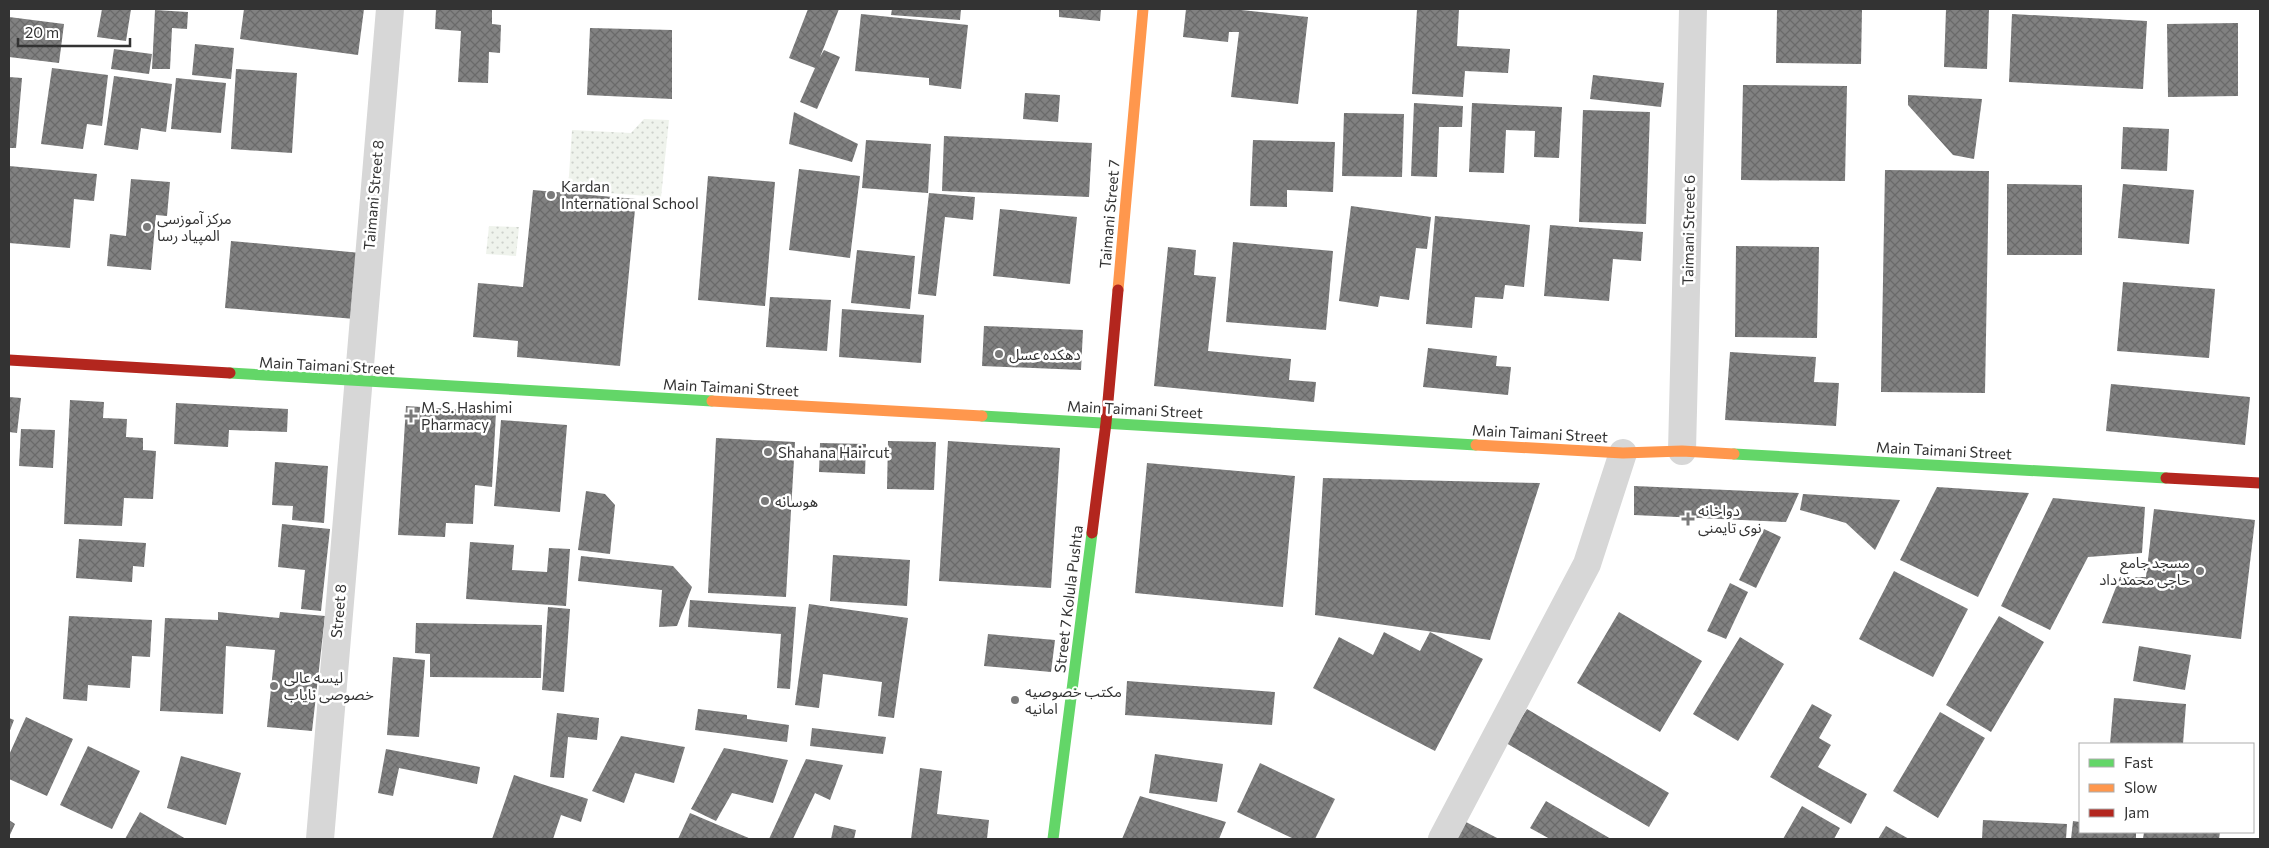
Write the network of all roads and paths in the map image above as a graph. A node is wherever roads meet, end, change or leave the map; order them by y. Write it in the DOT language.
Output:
graph roads {
  1 [pos="390,9"];
  2 [pos="1143,9"];
  3 [pos="1693,9"];
  4 [pos="9,360"];
  5 [pos="357,382"];
  6 [pos="1106,423"];
  7 [pos="1682,451"];
  8 [pos="1623,453"];
  9 [pos="2260,483"];
  10 [pos="320,839"];
  11 [pos="1053,839"];
  12 [pos="1442,839"];
  1 -- 5 [label="street, Taimani Street 8"];
  2 -- 6 [label="main road, Taimani Street 7"];
  3 -- 7 [label="street, Taimani Street 6"];
  4 -- 5 [label="main road, Main Taimani Street"];
  5 -- 6 [label="main road, Main Taimani Street"];
  5 -- 10 [label="street, Street 8"];
  6 -- 8 [label="main road, Main Taimani Street"];
  6 -- 11 [label="main road, Street 7 Kolula Pushta"];
  7 -- 8 [label="main road, Main Taimani Street"];
  7 -- 9 [label="main road, Main Taimani Street"];
  8 -- 12 [label="street"];
}
